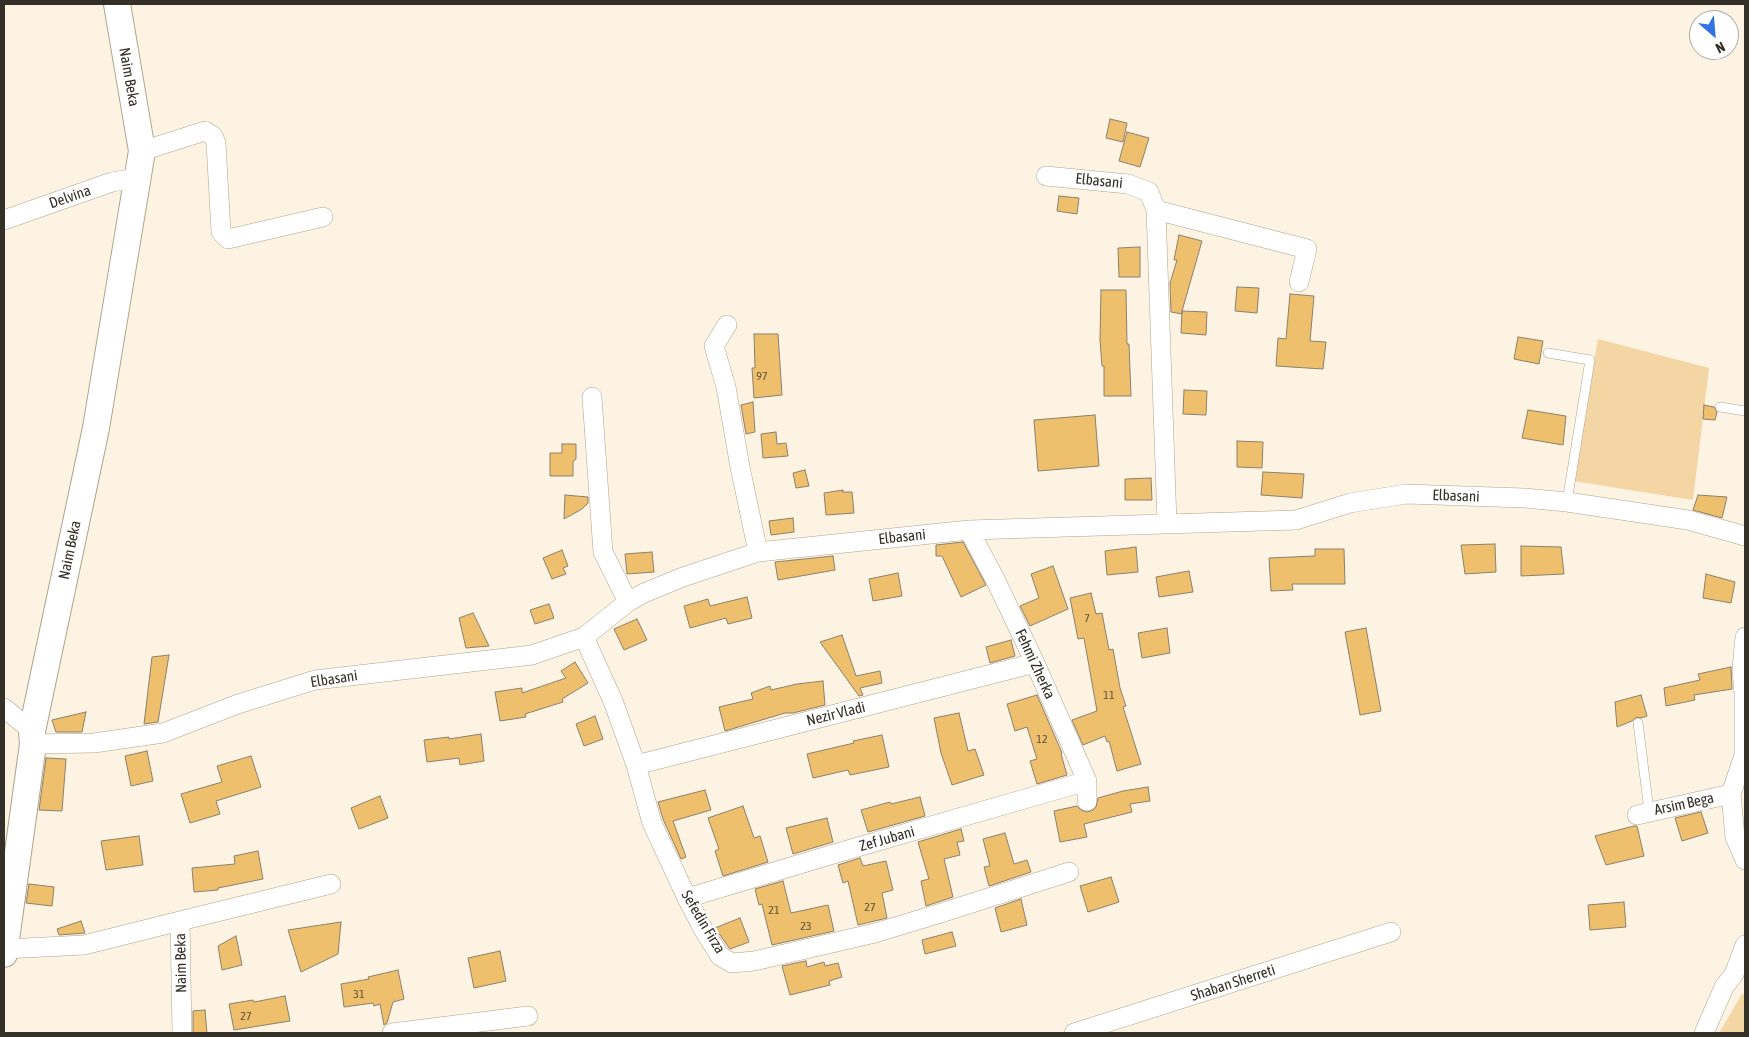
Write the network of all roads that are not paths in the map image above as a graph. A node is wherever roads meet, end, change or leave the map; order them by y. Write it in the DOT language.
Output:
graph roads {
  1 [pos="117,4"];
  2 [pos="142,150"];
  3 [pos="1046,176"];
  4 [pos="137,178"];
  5 [pos="1156,210"];
  6 [pos="322,217"];
  7 [pos="4,220"];
  8 [pos="1299,282"];
  9 [pos="727,325"];
  10 [pos="1548,353"];
  11 [pos="592,397"];
  12 [pos="1720,407"];
  13 [pos="1745,411"];
  14 [pos="1567,502"];
  15 [pos="1167,523"];
  16 [pos="969,530"];
  17 [pos="1745,536"];
  18 [pos="758,552"];
  19 [pos="628,602"];
  20 [pos="584,637"];
  21 [pos="1745,637"];
  22 [pos="1035,662"];
  23 [pos="1745,694"];
  24 [pos="4,708"];
  25 [pos="1638,723"];
  26 [pos="32,738"];
  27 [pos="636,765"];
  28 [pos="1087,782"];
  29 [pos="1731,794"];
  30 [pos="1087,801"];
  31 [pos="1643,813"];
  32 [pos="1745,860"];
  33 [pos="1069,872"];
  34 [pos="331,884"];
  35 [pos="687,898"];
  36 [pos="180,920"];
  37 [pos="1391,932"];
  38 [pos="1745,945"];
  39 [pos="4,951"];
  40 [pos="1740,975"];
  41 [pos="528,1016"];
  42 [pos="182,1033"];
  43 [pos="392,1033"];
  44 [pos="1074,1033"];
  45 [pos="1704,1033"];
  1 -- 2 [label="street, Naim Beka"];
  2 -- 4 [label="street, Naim Beka"];
  2 -- 6 [label="street"];
  3 -- 5 [label="street, Elbasani"];
  4 -- 7 [label="street, Delvina"];
  4 -- 26 [label="street, Naim Beka"];
  5 -- 8 [label="street"];
  5 -- 15 [label="street, Elbasani"];
  9 -- 18 [label="street"];
  10 -- 14 [label="lane"];
  11 -- 19 [label="street"];
  12 -- 13 [label="lane"];
  14 -- 15 [label="street, Elbasani"];
  14 -- 17 [label="street, Elbasani"];
  15 -- 16 [label="street, Elbasani"];
  16 -- 18 [label="street, Elbasani"];
  16 -- 22 [label="street, Fehmi Zherka"];
  18 -- 19 [label="street, Elbasani"];
  19 -- 20 [label="street, Elbasani"];
  20 -- 26 [label="street, Elbasani"];
  20 -- 27 [label="street, Sefedin Firza"];
  21 -- 23 [label="street, Arsim Bega"];
  22 -- 27 [label="street, Nezir Vladi"];
  22 -- 28 [label="street, Fehmi Zherka"];
  23 -- 29 [label="street, Arsim Bega"];
  24 -- 26 [label="street"];
  25 -- 31 [label="lane"];
  26 -- 39 [label="street, Naim Beka"];
  27 -- 35 [label="street, Sefedin Firza"];
  28 -- 30 [label="street, Fehmi Zherka"];
  28 -- 35 [label="street, Zef Jubani"];
  29 -- 31 [label="street, Arsim Bega"];
  29 -- 32 [label="street, Arsim Bega"];
  33 -- 35 [label="street, Sefedin Firza"];
  34 -- 36 [label="street"];
  36 -- 39 [label="street, Naim Beka"];
  36 -- 42 [label="street, Naim Beka"];
  37 -- 44 [label="street, Shaban Sherreti"];
  38 -- 40 [label="street"];
  40 -- 45 [label="street"];
  41 -- 43 [label="street"];
}
